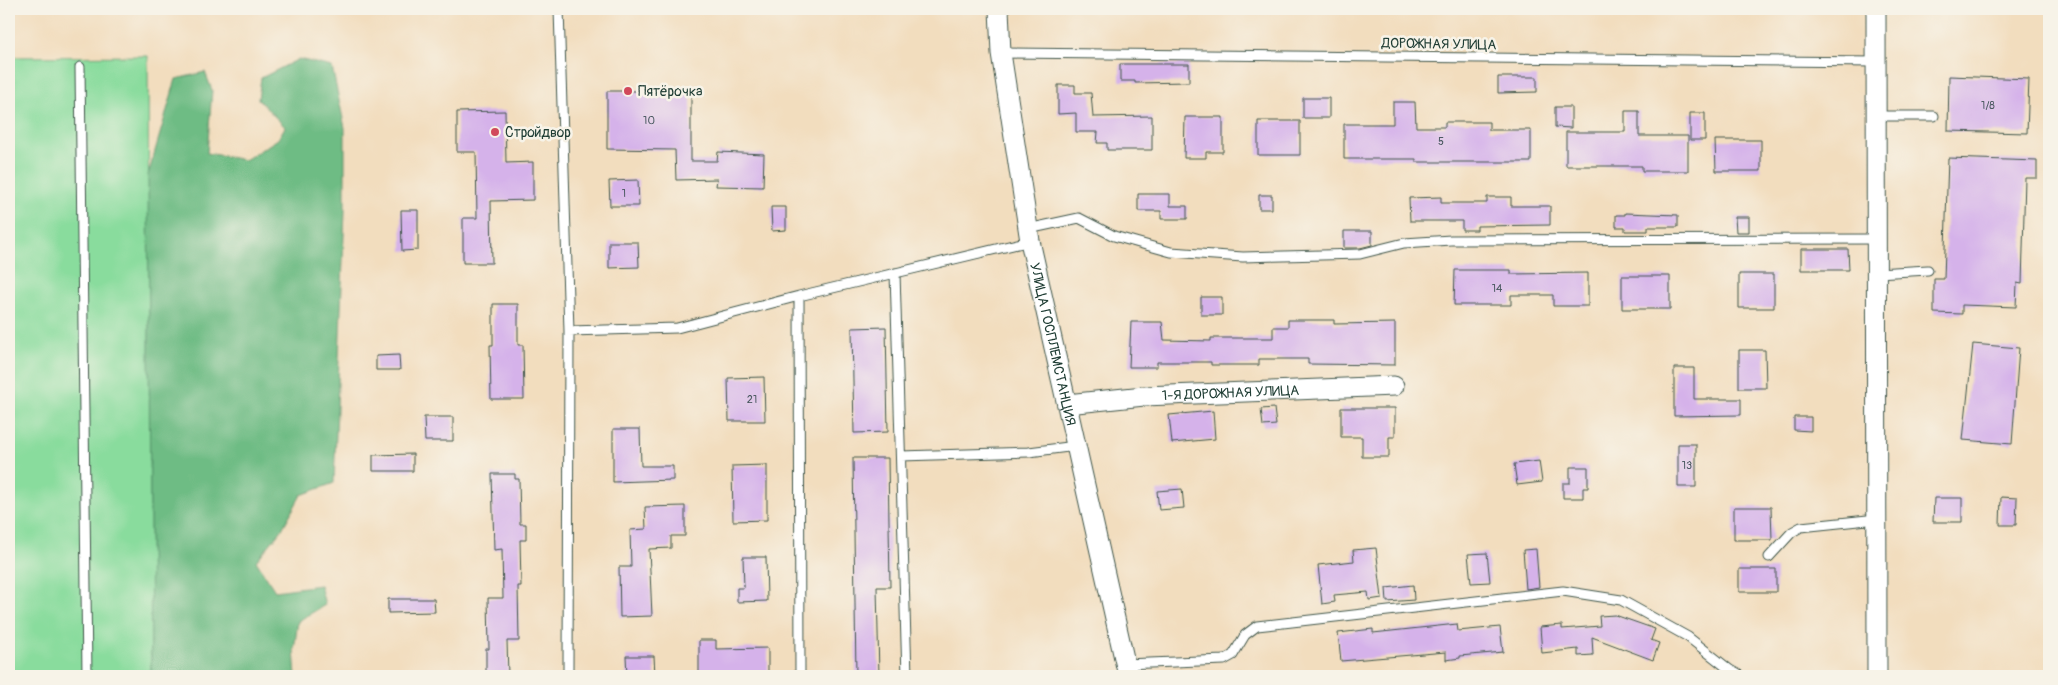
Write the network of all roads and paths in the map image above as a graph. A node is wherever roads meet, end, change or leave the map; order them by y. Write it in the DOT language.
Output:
graph roads {
  1 [pos="559,9"];
  2 [pos="999,9"];
  3 [pos="1876,9"];
  4 [pos="1001,53"];
  5 [pos="1876,62"];
  6 [pos="80,67"];
  7 [pos="1876,116"];
  8 [pos="1934,116"];
  9 [pos="1029,235"];
  10 [pos="1877,239"];
  11 [pos="1928,270"];
  12 [pos="895,273"];
  13 [pos="1877,273"];
  14 [pos="799,296"];
  15 [pos="568,331"];
  16 [pos="1394,386"];
  17 [pos="1067,404"];
  18 [pos="1076,446"];
  19 [pos="901,456"];
  20 [pos="1877,519"];
  21 [pos="1769,558"];
  22 [pos="1126,670"];
  23 [pos="87,676"];
  24 [pos="568,676"];
  25 [pos="800,676"];
  26 [pos="907,676"];
  27 [pos="1741,676"];
  28 [pos="1877,676"];
  1 -- 15 [label="lane"];
  2 -- 4 [label="street, УЛИЦА ГОСПЛЕМСТАНЦИЯ"];
  3 -- 5 [label="street"];
  4 -- 5 [label="lane, ДОРОЖНАЯ УЛИЦА"];
  4 -- 9 [label="street, УЛИЦА ГОСПЛЕМСТАНЦИЯ"];
  5 -- 7 [label="street"];
  6 -- 23 [label="lane"];
  7 -- 8 [label="lane"];
  7 -- 10 [label="street"];
  9 -- 10 [label="lane"];
  9 -- 12 [label="lane"];
  9 -- 17 [label="street, УЛИЦА ГОСПЛЕМСТАНЦИЯ"];
  10 -- 13 [label="street"];
  11 -- 13 [label="lane"];
  12 -- 14 [label="lane"];
  12 -- 19 [label="lane"];
  13 -- 20 [label="street"];
  14 -- 15 [label="lane"];
  14 -- 25 [label="lane"];
  15 -- 24 [label="lane"];
  16 -- 17 [label="street, 1-Я ДОРОЖНАЯ УЛИЦА"];
  17 -- 18 [label="street, УЛИЦА ГОСПЛЕМСТАНЦИЯ"];
  18 -- 19 [label="lane"];
  18 -- 22 [label="street, УЛИЦА ГОСПЛЕМСТАНЦИЯ"];
  19 -- 26 [label="lane"];
  20 -- 21 [label="lane"];
  20 -- 28 [label="street"];
  22 -- 27 [label="lane"];
}
